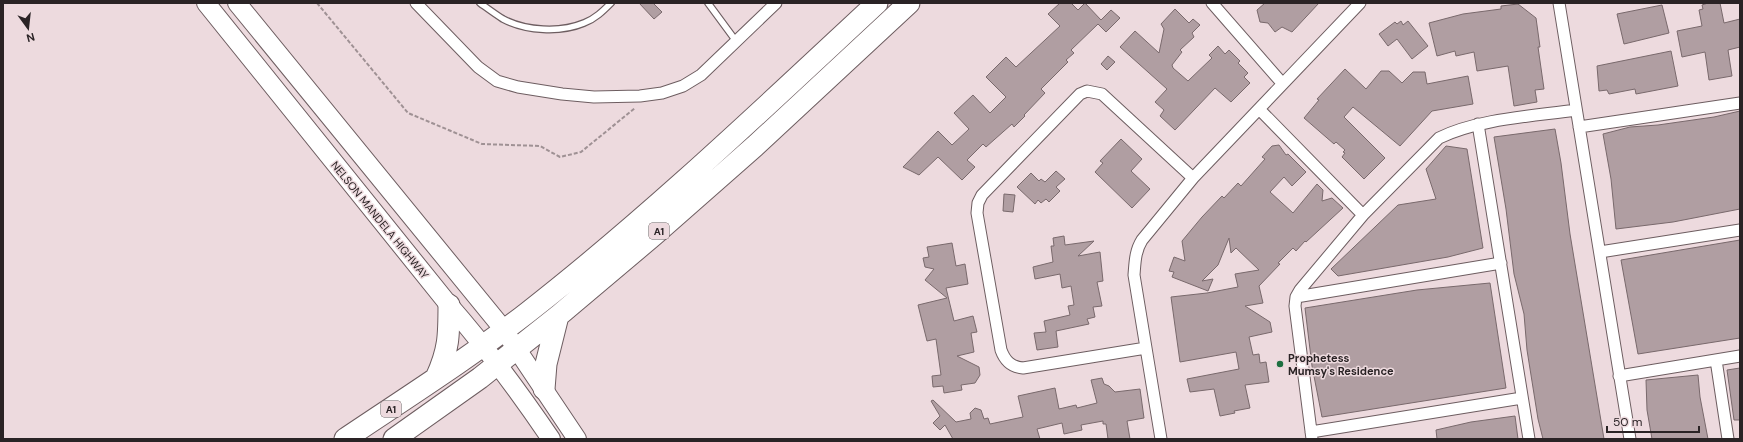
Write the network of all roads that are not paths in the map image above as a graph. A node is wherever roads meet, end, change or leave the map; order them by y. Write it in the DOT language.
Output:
graph roads {
  1 [pos="206,3"];
  2 [pos="237,3"];
  3 [pos="416,3"];
  4 [pos="480,3"];
  5 [pos="612,3"];
  6 [pos="708,3"];
  7 [pos="776,3"];
  8 [pos="877,3"];
  9 [pos="909,3"];
  10 [pos="1212,3"];
  11 [pos="1360,3"];
  12 [pos="1559,3"];
  13 [pos="736,42"];
  14 [pos="1282,83"];
  15 [pos="1740,103"];
  16 [pos="1259,109"];
  17 [pos="1576,110"];
  18 [pos="1478,124"];
  19 [pos="1579,127"];
  20 [pos="1193,178"];
  21 [pos="1363,215"];
  22 [pos="1740,230"];
  23 [pos="1600,252"];
  24 [pos="1501,263"];
  25 [pos="1296,297"];
  26 [pos="449,305"];
  27 [pos="558,316"];
  28 [pos="504,330"];
  29 [pos="484,345"];
  30 [pos="1146,348"];
  31 [pos="517,349"];
  32 [pos="1740,356"];
  33 [pos="1716,360"];
  34 [pos="498,364"];
  35 [pos="1619,376"];
  36 [pos="436,378"];
  37 [pos="544,389"];
  38 [pos="1522,398"];
  39 [pos="1312,435"];
  40 [pos="345,439"];
  41 [pos="394,439"];
  42 [pos="550,439"];
  43 [pos="577,439"];
  44 [pos="1161,439"];
  45 [pos="1529,439"];
  46 [pos="1630,439"];
  47 [pos="1728,439"];
  1 -- 26 [label="main road, NELSON MANDELA HIGHWAY"];
  2 -- 28 [label="main road"];
  3 -- 13 [label="street"];
  4 -- 5 [label="lane"];
  6 -- 13 [label="lane"];
  7 -- 13 [label="street"];
  8 -- 28 [label="highway, A1"];
  9 -- 27 [label="highway, A1"];
  10 -- 14 [label="street"];
  11 -- 14 [label="street"];
  12 -- 17 [label="street"];
  14 -- 16 [label="street"];
  15 -- 19 [label="street"];
  16 -- 20 [label="street"];
  16 -- 21 [label="street"];
  17 -- 18 [label="street"];
  17 -- 19 [label="street"];
  18 -- 21 [label="street"];
  18 -- 24 [label="street"];
  19 -- 23 [label="street"];
  20 -- 30 [label="street"];
  20 -- 30 [label="street"];
  21 -- 25 [label="street"];
  22 -- 23 [label="street"];
  23 -- 35 [label="street"];
  24 -- 25 [label="street"];
  24 -- 38 [label="street"];
  25 -- 39 [label="street"];
  26 -- 29 [label="main road, NELSON MANDELA HIGHWAY"];
  26 -- 36 [label="highway"];
  27 -- 31 [label="highway, A1"];
  27 -- 37 [label="highway"];
  28 -- 29 [label="highway, A1"];
  28 -- 31 [label="main road"];
  29 -- 34 [label="main road, NELSON MANDELA HIGHWAY"];
  29 -- 36 [label="highway, A1"];
  30 -- 44 [label="street"];
  31 -- 34 [label="highway, A1"];
  31 -- 37 [label="main road"];
  32 -- 33 [label="street"];
  33 -- 35 [label="street"];
  33 -- 47 [label="street"];
  34 -- 41 [label="highway, A1"];
  34 -- 42 [label="main road, NELSON MANDELA HIGHWAY"];
  35 -- 46 [label="street"];
  36 -- 40 [label="highway, A1"];
  37 -- 43 [label="main road"];
  38 -- 39 [label="street"];
  38 -- 45 [label="street"];
}
